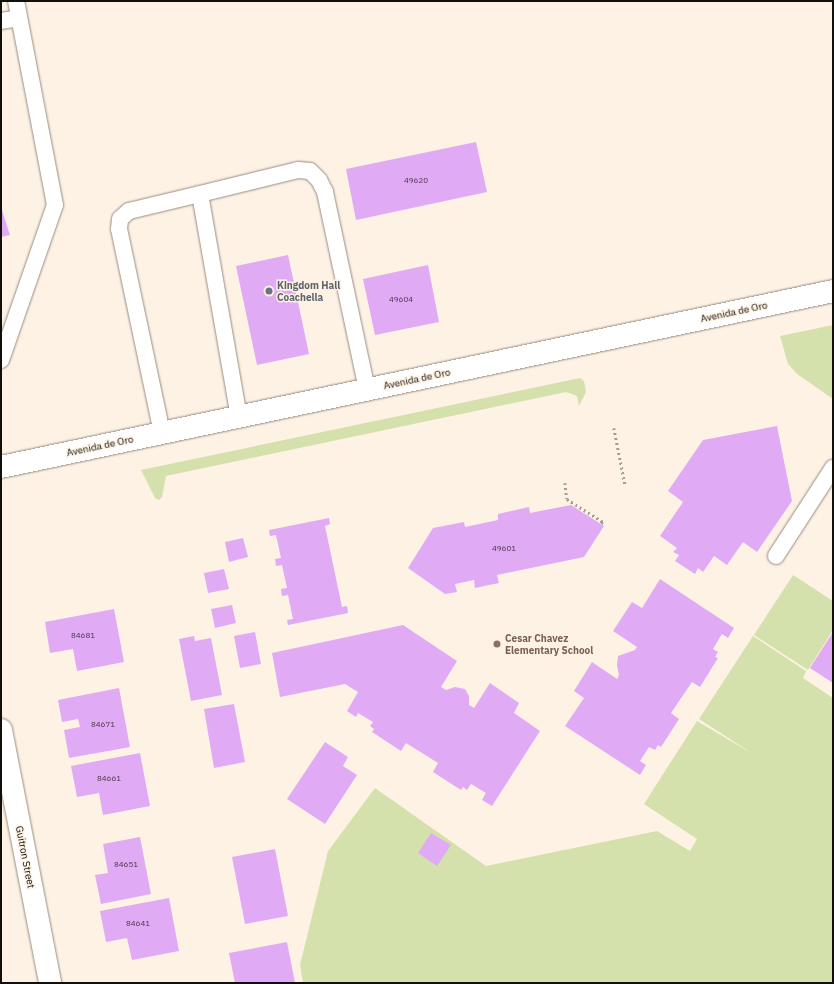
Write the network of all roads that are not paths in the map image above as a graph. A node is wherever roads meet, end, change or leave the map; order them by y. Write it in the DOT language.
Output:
graph roads {
  1 [pos="16,1"];
  2 [pos="19,18"];
  3 [pos="1,21"];
  4 [pos="200,194"];
  5 [pos="833,291"];
  6 [pos="1,360"];
  7 [pos="368,389"];
  8 [pos="239,417"];
  9 [pos="162,433"];
  10 [pos="1,467"];
  11 [pos="833,468"];
  12 [pos="776,556"];
  13 [pos="1,730"];
  14 [pos="50,983"];
  1 -- 2 [label="lane"];
  2 -- 3 [label="lane"];
  2 -- 6 [label="lane"];
  4 -- 7 [label="lane"];
  4 -- 8 [label="lane"];
  4 -- 9 [label="lane"];
  5 -- 7 [label="street, Avenida de Oro"];
  7 -- 8 [label="street, Avenida de Oro"];
  8 -- 9 [label="street, Avenida de Oro"];
  9 -- 10 [label="street, Avenida de Oro"];
  11 -- 12 [label="lane"];
  13 -- 14 [label="street, Guitron Street"];
}
